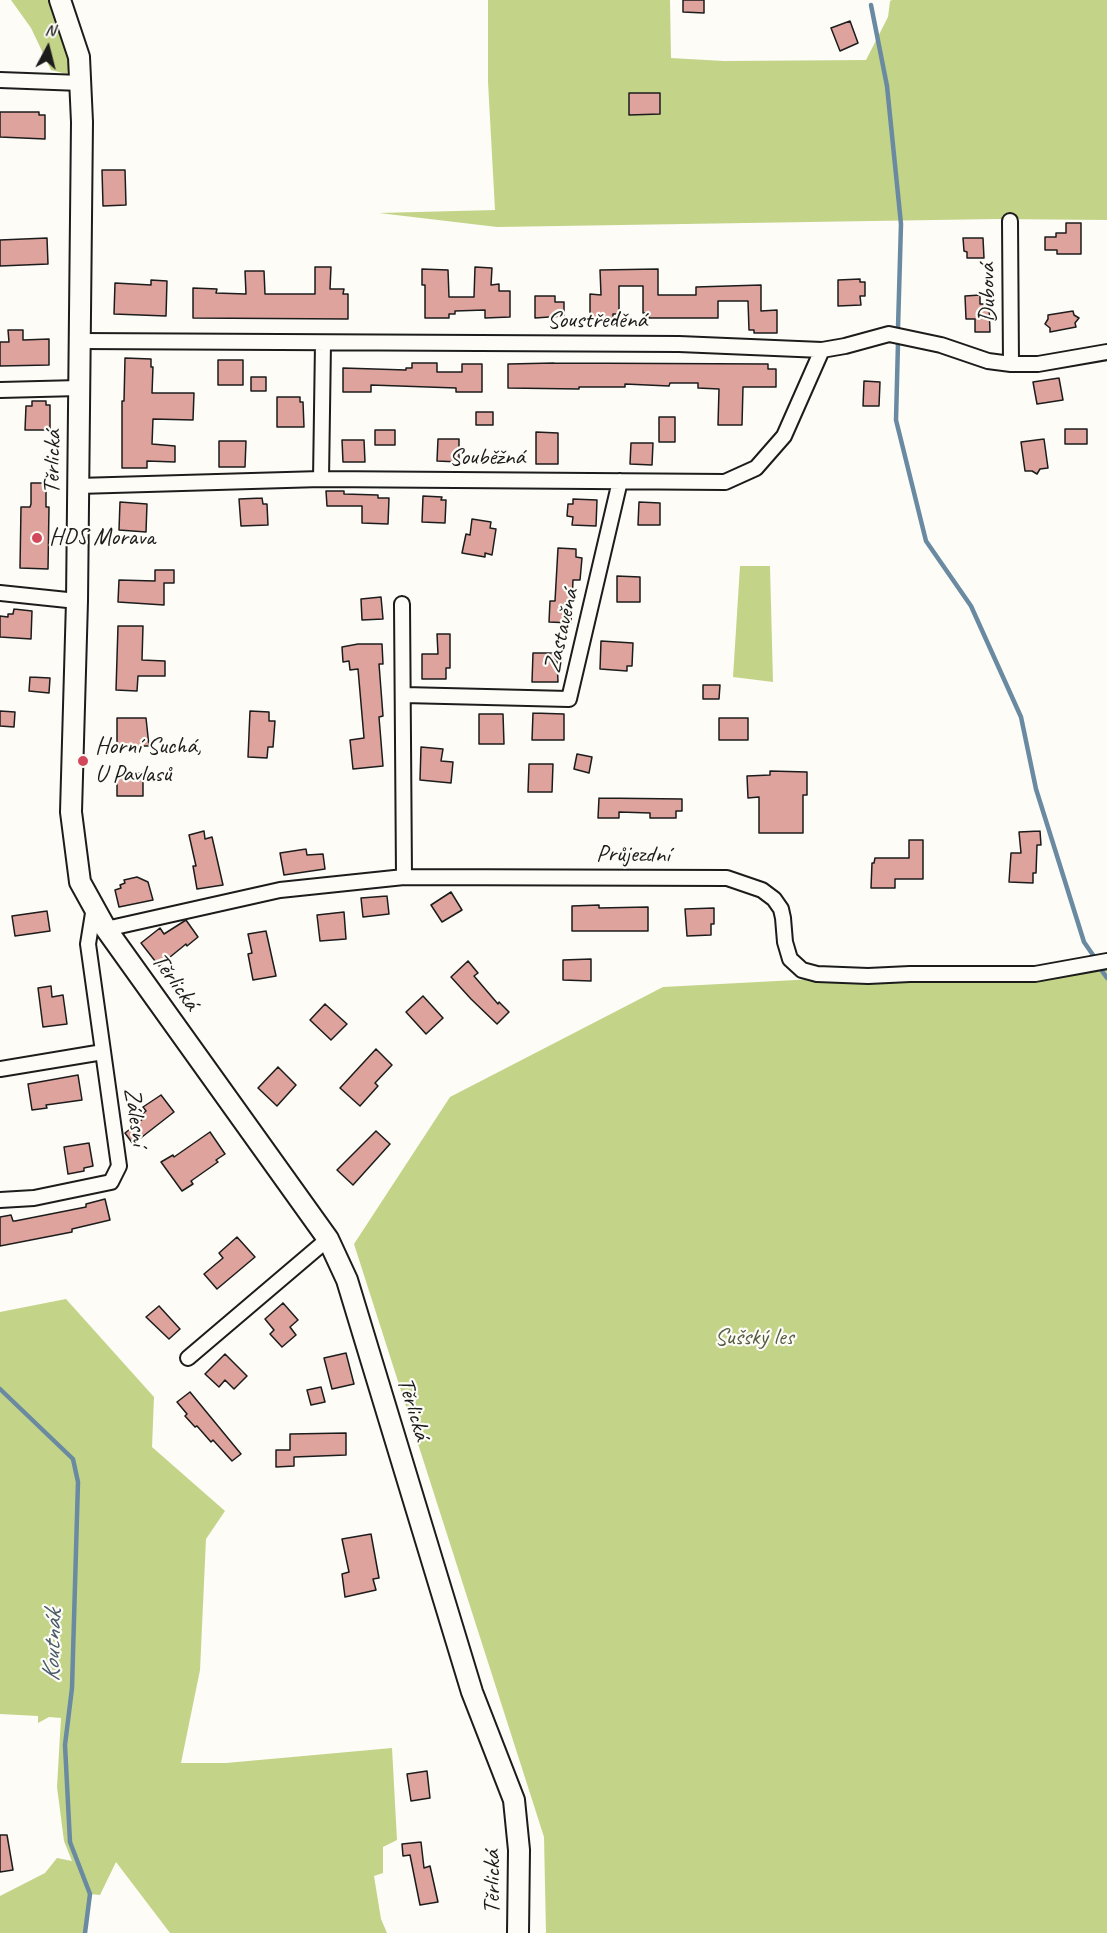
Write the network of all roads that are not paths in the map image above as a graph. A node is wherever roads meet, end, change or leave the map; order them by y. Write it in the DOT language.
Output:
graph roads {
  1 [pos="60,0"];
  2 [pos="0,80"];
  3 [pos="81,83"];
  4 [pos="1010,221"];
  5 [pos="80,341"];
  6 [pos="323,343"];
  7 [pos="822,350"];
  8 [pos="1107,352"];
  9 [pos="1011,364"];
  10 [pos="79,388"];
  11 [pos="0,390"];
  12 [pos="321,479"];
  13 [pos="620,481"];
  14 [pos="78,486"];
  15 [pos="0,593"];
  16 [pos="77,601"];
  17 [pos="402,604"];
  18 [pos="404,695"];
  19 [pos="404,877"];
  20 [pos="94,907"];
  21 [pos="106,929"];
  22 [pos="1107,961"];
  23 [pos="103,1052"];
  24 [pos="0,1069"];
  25 [pos="0,1200"];
  26 [pos="328,1239"];
  27 [pos="188,1358"];
  28 [pos="518,1933"];
  1 -- 3 [label="main road, Těrlická"];
  2 -- 3 [label="street"];
  3 -- 5 [label="main road, Těrlická"];
  4 -- 9 [label="street, Dubová"];
  5 -- 6 [label="street, Soustředěná"];
  5 -- 10 [label="main road, Těrlická"];
  6 -- 7 [label="street, Soustředěná"];
  6 -- 12 [label="street"];
  7 -- 9 [label="street, Soustředěná"];
  7 -- 13 [label="street, Souběžná"];
  8 -- 9 [label="street, Soustředěná"];
  10 -- 11 [label="street"];
  10 -- 14 [label="main road, Těrlická"];
  12 -- 13 [label="street, Souběžná"];
  12 -- 14 [label="street, Souběžná"];
  13 -- 18 [label="street, Zastavěná"];
  14 -- 16 [label="main road, Těrlická"];
  15 -- 16 [label="street"];
  16 -- 20 [label="main road, Těrlická"];
  17 -- 18 [label="street"];
  18 -- 19 [label="street"];
  19 -- 21 [label="street, Průjezdní"];
  19 -- 22 [label="street, Průjezdní"];
  20 -- 21 [label="main road, Těrlická"];
  20 -- 23 [label="street, Zálesní"];
  21 -- 26 [label="main road, Těrlická"];
  23 -- 24 [label="street"];
  23 -- 25 [label="street, Zálesní"];
  26 -- 27 [label="street"];
  26 -- 28 [label="main road, Těrlická"];
}
